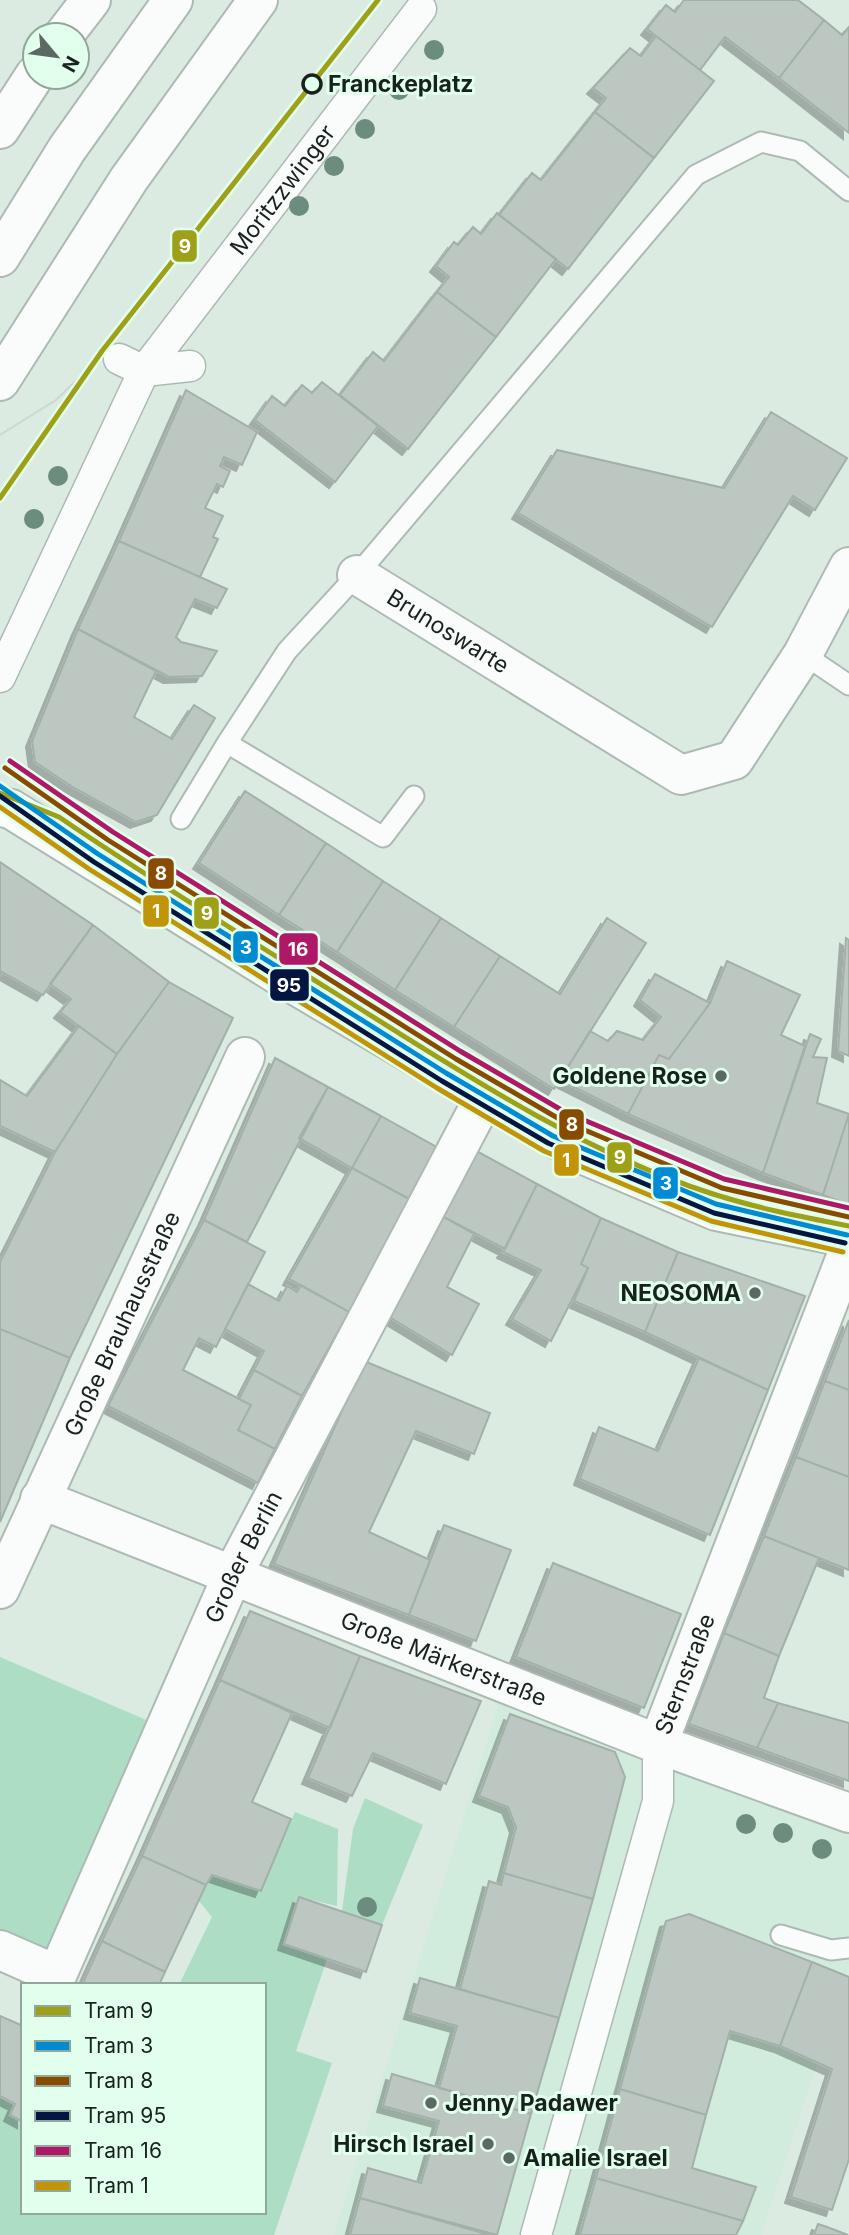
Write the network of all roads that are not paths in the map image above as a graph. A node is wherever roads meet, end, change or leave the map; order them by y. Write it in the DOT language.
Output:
graph roads {
  1 [pos="91,0"];
  2 [pos="173,0"];
  3 [pos="258,0"];
  4 [pos="421,9"];
  5 [pos="75,21"];
  6 [pos="25,91"];
  7 [pos="0,129"];
  8 [pos="849,191"];
  9 [pos="0,257"];
  10 [pos="196,320"];
  11 [pos="132,365"];
  12 [pos="190,366"];
  13 [pos="0,381"];
  14 [pos="849,567"];
  15 [pos="357,575"];
  16 [pos="803,654"];
  17 [pos="0,677"];
  18 [pos="849,685"];
  19 [pos="228,743"];
  20 [pos="414,796"];
  21 [pos="3,803"];
  22 [pos="181,819"];
  23 [pos="245,1057"];
  24 [pos="484,1098"];
  25 [pos="849,1238"];
  26 [pos="849,1249"];
  27 [pos="40,1499"];
  28 [pos="233,1574"];
  29 [pos="0,1589"];
  30 [pos="658,1744"];
  31 [pos="849,1813"];
  32 [pos="781,1935"];
  33 [pos="849,1948"];
  34 [pos="0,1950"];
  35 [pos="536,2235"];
  1 -- 5 [label="street"];
  2 -- 9 [label="street"];
  3 -- 13 [label="street"];
  4 -- 11 [label="street, Moritzzwinger"];
  6 -- 7 [label="street"];
  8 -- 15 [label="lane"];
  10 -- 11 [label="street"];
  11 -- 12 [label="street"];
  11 -- 17 [label="street"];
  14 -- 16 [label="street, Brunoswarte"];
  15 -- 16 [label="street, Brunoswarte"];
  15 -- 19 [label="lane"];
  16 -- 18 [label="lane"];
  19 -- 20 [label="lane"];
  19 -- 22 [label="lane"];
  21 -- 24 [label="street"];
  23 -- 27 [label="street, Große Brauhausstraße"];
  24 -- 25 [label="street"];
  24 -- 28 [label="street, Großer Berlin"];
  26 -- 30 [label="street, Sternstraße"];
  27 -- 28 [label="street, Große Märkerstraße"];
  27 -- 29 [label="street, Große Brauhausstraße"];
  28 -- 30 [label="street, Große Märkerstraße"];
  28 -- 34 [label="street, Großer Berlin"];
  30 -- 31 [label="street, Große Märkerstraße"];
  30 -- 35 [label="street, Sternstraße"];
  32 -- 33 [label="lane"];
}
